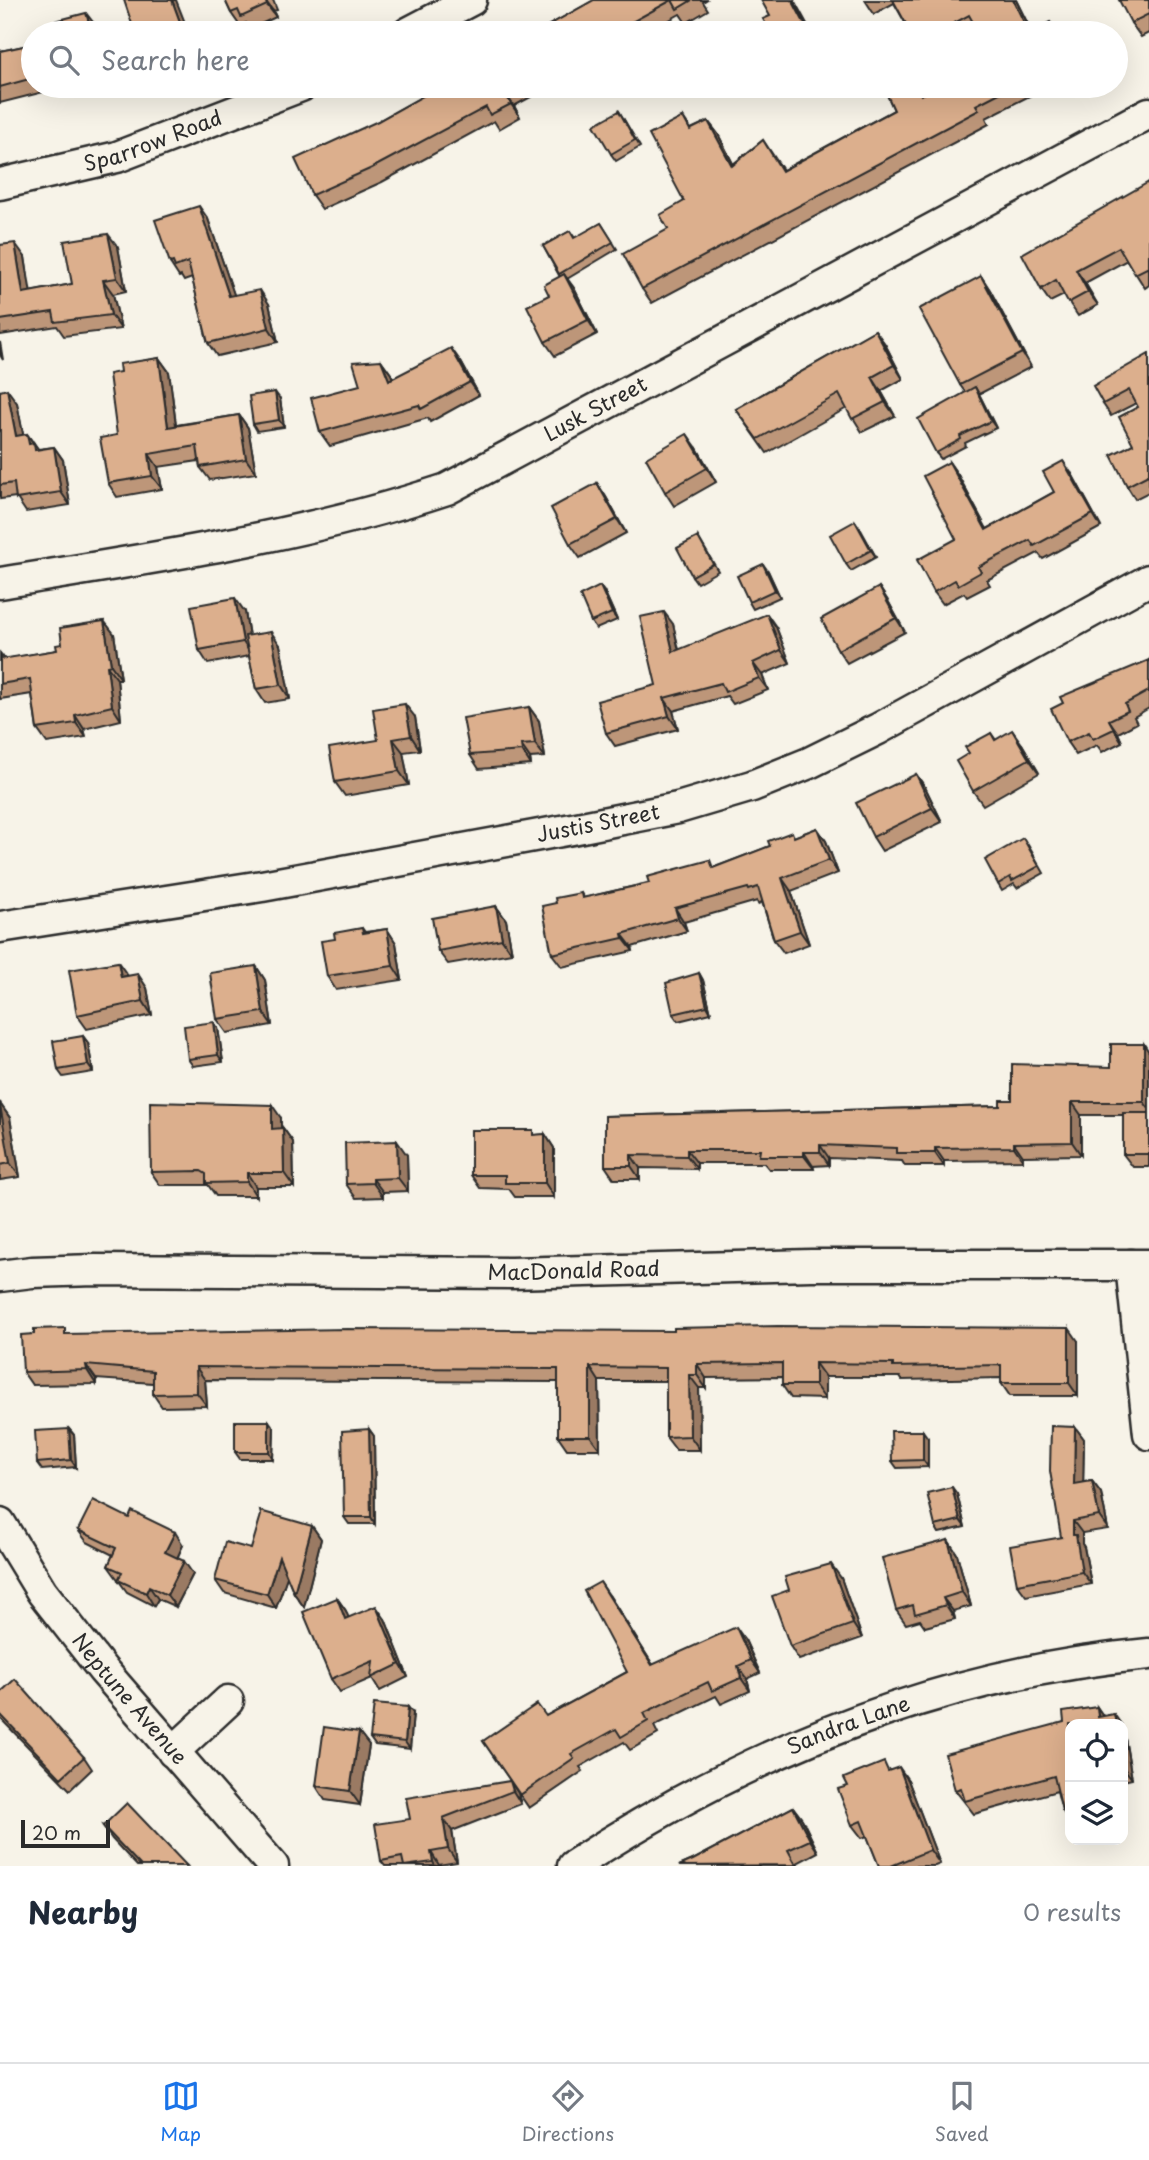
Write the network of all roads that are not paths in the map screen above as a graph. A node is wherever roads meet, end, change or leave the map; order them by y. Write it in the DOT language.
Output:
graph roads {
  1 [pos="471,0"];
  2 [pos="431,21"];
  3 [pos="270,98"];
  4 [pos="1149,113"];
  5 [pos="0,184"];
  6 [pos="1149,580"];
  7 [pos="0,583"];
  8 [pos="0,927"];
  9 [pos="1140,1265"];
  10 [pos="0,1276"];
  11 [pos="1149,1434"];
  12 [pos="0,1523"];
  13 [pos="1149,1654"];
  14 [pos="229,1701"];
  15 [pos="173,1752"];
  16 [pos="273,1866"];
  17 [pos="573,1866"];
  1 -- 2 [label="street"];
  3 -- 5 [label="street, Sparrow Road"];
  4 -- 7 [label="street, Lusk Street"];
  6 -- 8 [label="street, Justis Street"];
  9 -- 10 [label="street, MacDonald Road"];
  9 -- 11 [label="street"];
  12 -- 15 [label="street, Neptune Avenue"];
  13 -- 17 [label="street, Sandra Lane"];
  14 -- 15 [label="street"];
  15 -- 16 [label="street, Neptune Avenue"];
}
